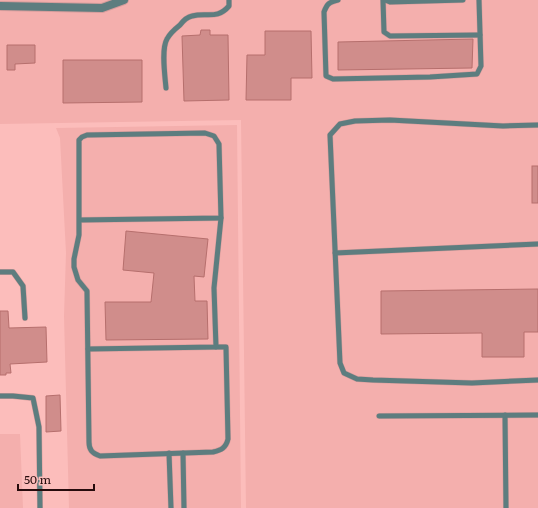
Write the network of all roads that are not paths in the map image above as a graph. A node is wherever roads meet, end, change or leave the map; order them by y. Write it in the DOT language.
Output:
graph roads {
  1 [pos="124,0"];
  2 [pos="229,0"];
  3 [pos="338,0"];
  4 [pos="384,0"];
  5 [pos="463,0"];
  6 [pos="479,0"];
  7 [pos="79,4"];
  8 [pos="0,6"];
  9 [pos="480,35"];
  10 [pos="166,88"];
  11 [pos="538,125"];
  12 [pos="221,218"];
  13 [pos="79,220"];
  14 [pos="538,244"];
  15 [pos="335,253"];
  16 [pos="0,272"];
  17 [pos="25,318"];
  18 [pos="216,347"];
  19 [pos="88,350"];
  20 [pos="538,380"];
  21 [pos="0,396"];
  22 [pos="505,415"];
  23 [pos="538,415"];
  24 [pos="380,416"];
  25 [pos="183,453"];
  26 [pos="169,454"];
  27 [pos="40,508"];
  28 [pos="171,508"];
  29 [pos="184,508"];
  30 [pos="506,508"];
  1 -- 7 [label="street"];
  2 -- 10 [label="lane"];
  3 -- 9 [label="lane"];
  4 -- 5 [label="lane"];
  4 -- 9 [label="lane"];
  6 -- 9 [label="lane"];
  7 -- 8 [label="street"];
  11 -- 15 [label="lane"];
  12 -- 13 [label="lane"];
  12 -- 13 [label="lane"];
  12 -- 18 [label="lane"];
  13 -- 19 [label="lane"];
  14 -- 15 [label="lane"];
  15 -- 20 [label="lane"];
  16 -- 17 [label="lane"];
  18 -- 19 [label="lane"];
  18 -- 25 [label="lane"];
  19 -- 26 [label="lane"];
  21 -- 27 [label="lane"];
  22 -- 23 [label="lane"];
  22 -- 24 [label="lane"];
  22 -- 30 [label="lane"];
  25 -- 26 [label="lane"];
  25 -- 29 [label="lane"];
  26 -- 28 [label="lane"];
}
